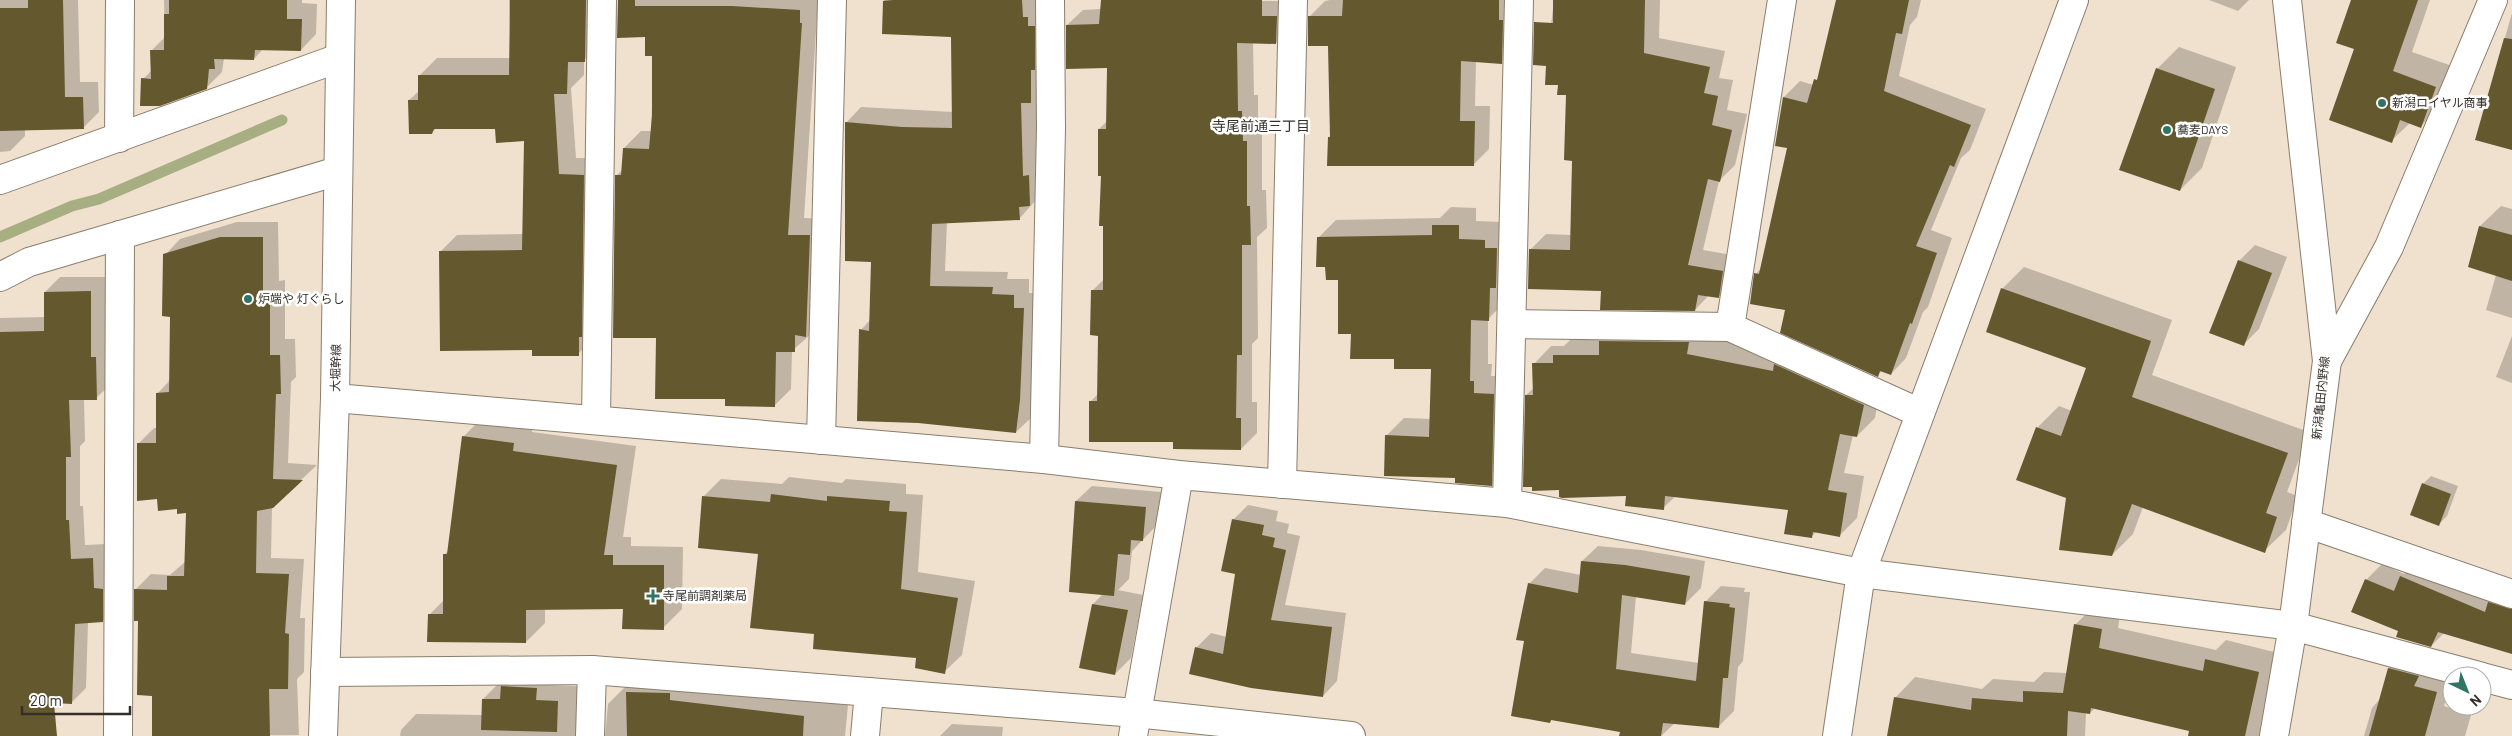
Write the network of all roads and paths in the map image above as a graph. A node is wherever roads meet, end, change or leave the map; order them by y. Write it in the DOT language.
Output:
graph roads {
  1 [pos="120,0"];
  2 [pos="340,0"];
  3 [pos="602,0"];
  4 [pos="832,0"];
  5 [pos="1050,0"];
  6 [pos="1293,0"];
  7 [pos="1519,0"];
  8 [pos="1782,0"];
  9 [pos="2074,0"];
  10 [pos="2287,0"];
  11 [pos="2493,0"];
  12 [pos="339,58"];
  13 [pos="119,138"];
  14 [pos="338,171"];
  15 [pos="0,180"];
  16 [pos="120,235"];
  17 [pos="0,277"];
  18 [pos="1512,324"];
  19 [pos="1730,327"];
  20 [pos="2327,361"];
  21 [pos="335,398"];
  22 [pos="1920,413"];
  23 [pos="596,420"];
  24 [pos="821,440"];
  25 [pos="1044,459"];
  26 [pos="1180,474"];
  27 [pos="1282,484"];
  28 [pos="1507,503"];
  29 [pos="2306,523"];
  30 [pos="1861,573"];
  31 [pos="2512,594"];
  32 [pos="2292,626"];
  33 [pos="2442,666"];
  34 [pos="592,670"];
  35 [pos="325,672"];
  36 [pos="2492,679"];
  37 [pos="2512,685"];
  38 [pos="869,692"];
  39 [pos="1134,724"];
  40 [pos="118,736"];
  41 [pos="322,736"];
  42 [pos="590,736"];
  43 [pos="864,736"];
  44 [pos="1351,736"];
  45 [pos="1837,736"];
  46 [pos="2274,736"];
  1 -- 13 [label="street"];
  2 -- 12 [label="street, 大堀幹線"];
  3 -- 23 [label="street"];
  4 -- 24 [label="street"];
  5 -- 25 [label="street"];
  6 -- 27 [label="street"];
  7 -- 18 [label="street"];
  8 -- 19 [label="street"];
  9 -- 22 [label="street"];
  10 -- 20 [label="street, 新潟亀田内野線"];
  11 -- 20 [label="street"];
  12 -- 13 [label="street"];
  12 -- 14 [label="street, 大堀幹線"];
  13 -- 15 [label="street"];
  14 -- 16 [label="street"];
  14 -- 21 [label="street, 大堀幹線"];
  16 -- 17 [label="street"];
  16 -- 40 [label="street"];
  18 -- 19 [label="street"];
  18 -- 28 [label="street"];
  19 -- 22 [label="street"];
  20 -- 29 [label="street, 新潟亀田内野線"];
  21 -- 23 [label="street"];
  21 -- 35 [label="street, 大堀幹線"];
  22 -- 30 [label="street"];
  23 -- 24 [label="street"];
  24 -- 25 [label="street"];
  25 -- 26 [label="street"];
  26 -- 27 [label="street"];
  26 -- 39 [label="street"];
  27 -- 28 [label="street"];
  28 -- 30 [label="street"];
  29 -- 31 [label="street"];
  29 -- 32 [label="street, 新潟亀田内野線"];
  30 -- 32 [label="street"];
  30 -- 45 [label="street"];
  32 -- 33 [label="street"];
  32 -- 46 [label="street, 新潟亀田内野線"];
  34 -- 35 [label="street"];
  34 -- 38 [label="street"];
  34 -- 42 [label="street"];
  35 -- 41 [label="street, 大堀幹線"];
  36 -- 37 [label="street"];
  38 -- 39 [label="street"];
  38 -- 43 [label="street"];
  39 -- 44 [label="street"];
}
